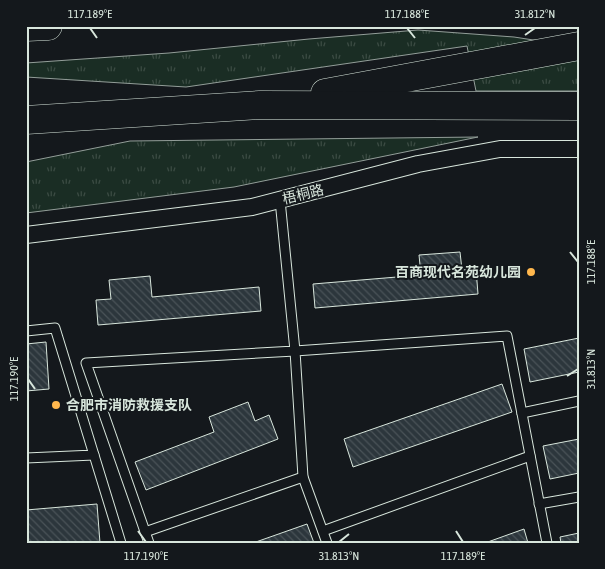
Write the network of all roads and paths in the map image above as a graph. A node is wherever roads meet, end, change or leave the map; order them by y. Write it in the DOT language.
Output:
graph roads {
  1 [pos="48,26"];
  2 [pos="26,28"];
  3 [pos="579,46"];
  4 [pos="260,105"];
  5 [pos="579,106"];
  6 [pos="26,120"];
  7 [pos="579,149"];
  8 [pos="280,200"];
  9 [pos="26,235"];
  10 [pos="26,331"];
  11 [pos="294,351"];
  12 [pos="579,402"];
  13 [pos="522,413"];
  14 [pos="94,455"];
  15 [pos="530,456"];
  16 [pos="26,458"];
  17 [pos="303,477"];
  18 [pos="579,498"];
  19 [pos="539,504"];
  20 [pos="323,531"];
  21 [pos="145,532"];
  22 [pos="121,543"];
  23 [pos="149,543"];
  24 [pos="327,543"];
  25 [pos="547,543"];
  1 -- 2 [label="highway"];
  3 -- 4 [label="highway"];
  4 -- 5 [label="highway"];
  4 -- 6 [label="highway"];
  7 -- 8 [label="street, 梧桐路"];
  8 -- 9 [label="street, 梧桐路"];
  8 -- 11 [label="lane"];
  10 -- 14 [label="lane"];
  11 -- 13 [label="lane"];
  11 -- 17 [label="lane"];
  11 -- 21 [label="lane"];
  12 -- 13 [label="lane"];
  13 -- 15 [label="lane"];
  14 -- 16 [label="lane"];
  14 -- 22 [label="lane"];
  15 -- 19 [label="lane"];
  15 -- 20 [label="lane"];
  17 -- 20 [label="lane"];
  17 -- 21 [label="lane"];
  18 -- 19 [label="lane"];
  19 -- 25 [label="lane"];
  20 -- 24 [label="lane"];
  21 -- 23 [label="lane"];
}
